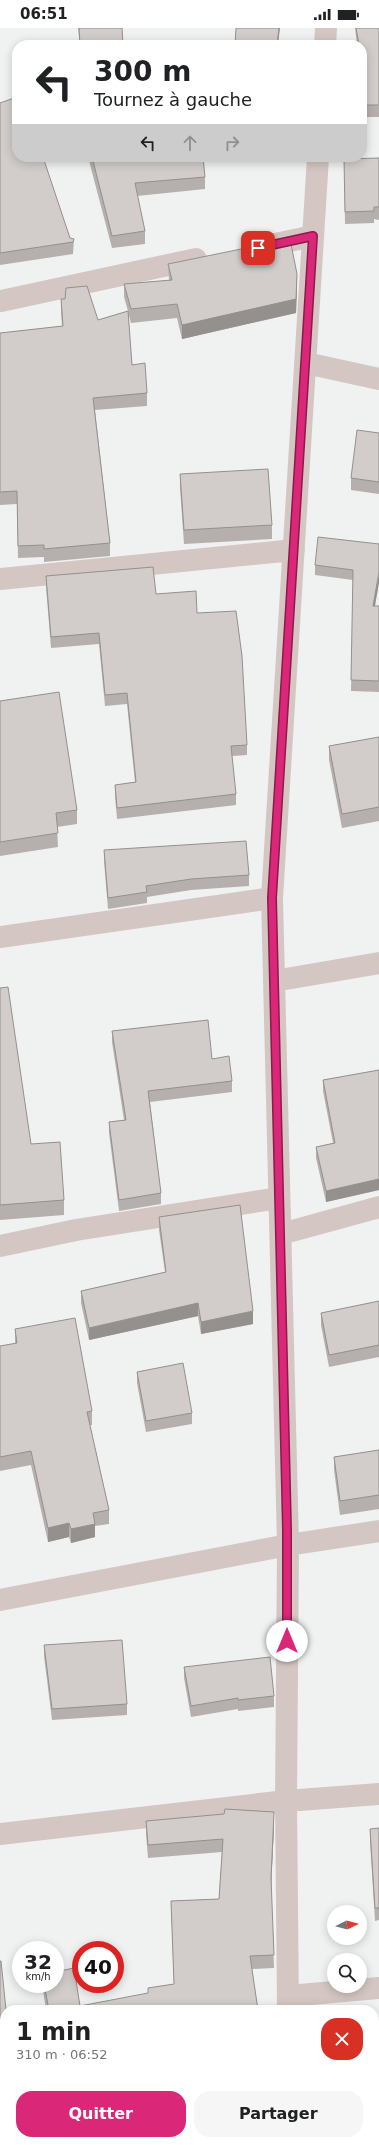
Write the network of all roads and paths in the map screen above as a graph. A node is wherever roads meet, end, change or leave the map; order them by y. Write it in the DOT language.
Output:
graph roads {
  1 [pos="326,28"];
  2 [pos="325,40"];
  3 [pos="318,162"];
  4 [pos="313,236"];
  5 [pos="243,250"];
  6 [pos="213,256"];
  7 [pos="1,301"];
  8 [pos="306,363"];
  9 [pos="379,379"];
  10 [pos="294,550"];
  11 [pos="0,578"];
  12 [pos="272,898"];
  13 [pos="0,937"];
  14 [pos="379,963"];
  15 [pos="274,981"];
  16 [pos="279,1198"];
  17 [pos="379,1208"];
  18 [pos="280,1234"];
  19 [pos="0,1246"];
  20 [pos="379,1531"];
  21 [pos="288,1545"];
  22 [pos="0,1600"];
  23 [pos="379,1794"];
  24 [pos="286,1801"];
  25 [pos="0,1834"];
  26 [pos="379,1988"];
  27 [pos="288,2003"];
  1 -- 2 [label="street"];
  3 -- 4 [label="street"];
  4 -- 5 [label="street"];
  4 -- 8 [label="street"];
  6 -- 7 [label="street"];
  8 -- 9 [label="street"];
  8 -- 10 [label="street"];
  10 -- 11 [label="street"];
  10 -- 12 [label="street"];
  12 -- 13 [label="street"];
  12 -- 15 [label="street"];
  14 -- 15 [label="street"];
  15 -- 16 [label="street"];
  16 -- 18 [label="street"];
  16 -- 19 [label="street"];
  17 -- 18 [label="street"];
  18 -- 21 [label="street"];
  20 -- 21 [label="street"];
  21 -- 22 [label="street"];
  21 -- 24 [label="street"];
  23 -- 24 [label="street"];
  24 -- 25 [label="street"];
  24 -- 27 [label="street"];
  26 -- 27 [label="street"];
}
